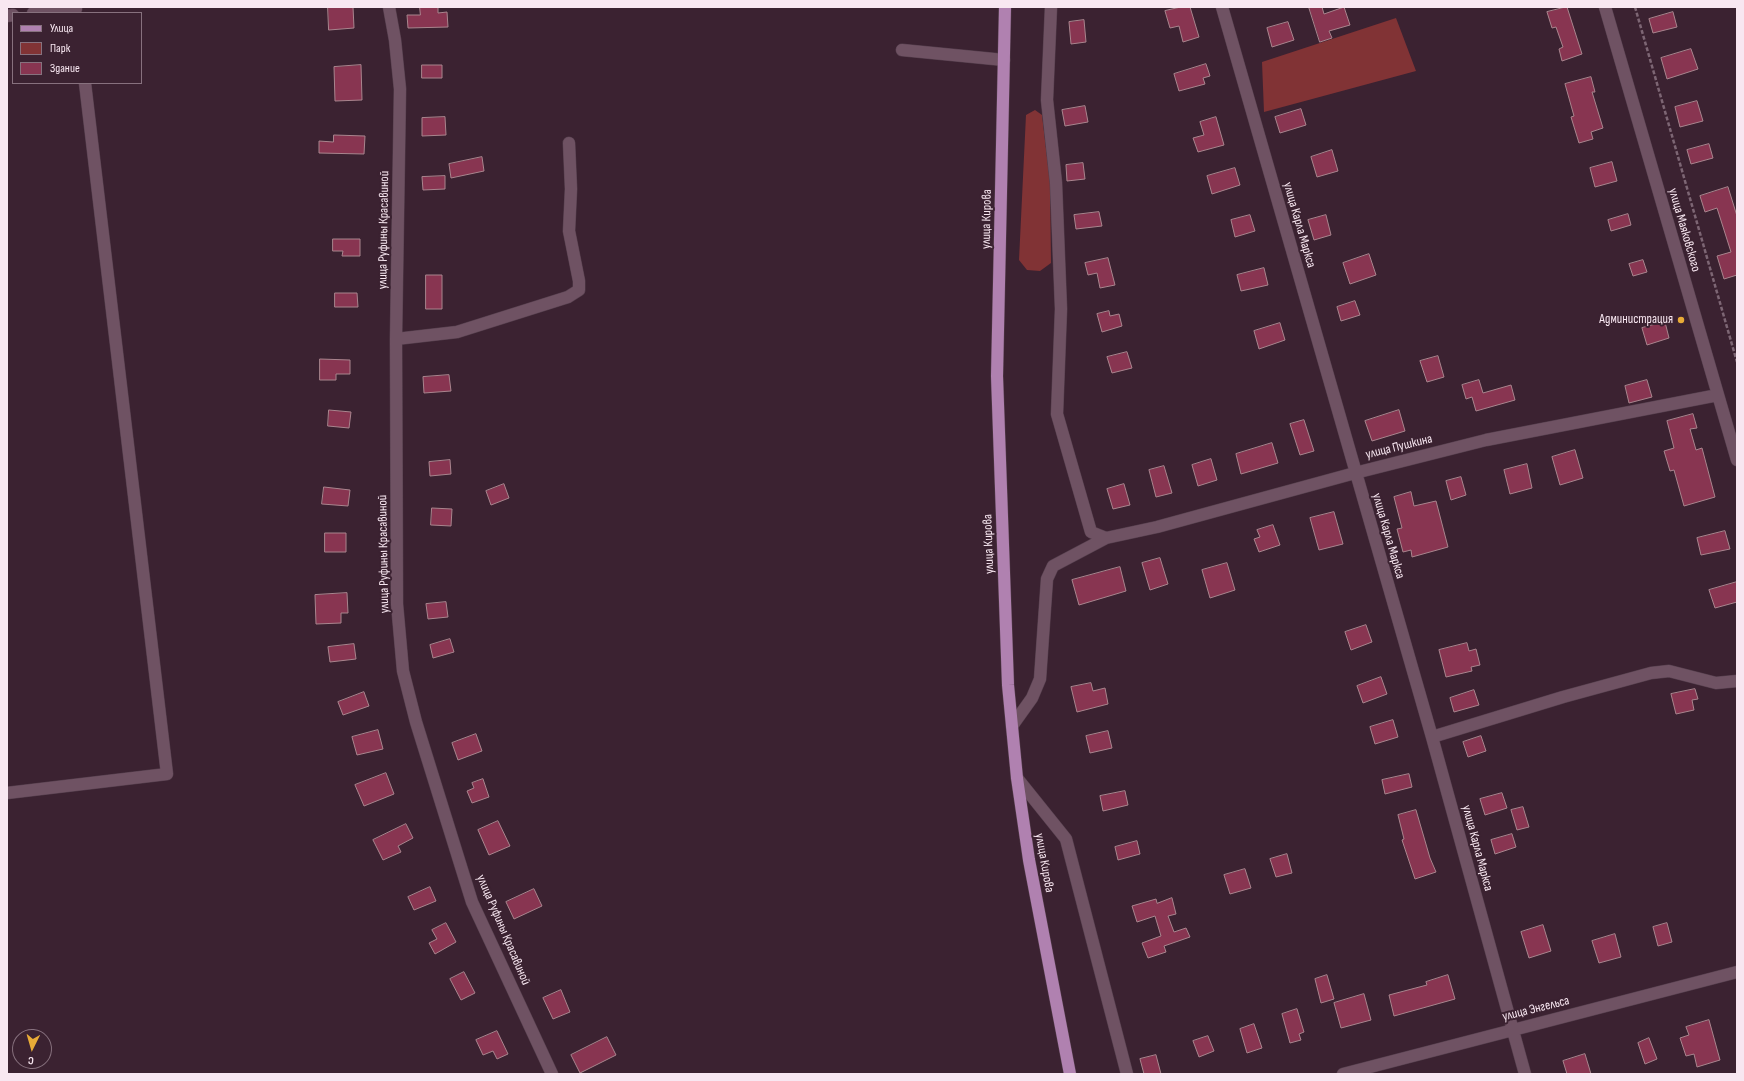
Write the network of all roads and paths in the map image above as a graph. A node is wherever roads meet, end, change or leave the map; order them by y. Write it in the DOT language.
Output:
graph roads {
  1 [pos="389,7"];
  2 [pos="1005,7"];
  3 [pos="1051,7"];
  4 [pos="1222,7"];
  5 [pos="1605,7"];
  6 [pos="1635,7"];
  7 [pos="76,10"];
  8 [pos="47,12"];
  9 [pos="902,50"];
  10 [pos="1004,60"];
  11 [pos="85,84"];
  12 [pos="569,143"];
  13 [pos="396,339"];
  14 [pos="1737,362"];
  15 [pos="1718,395"];
  16 [pos="1737,460"];
  17 [pos="1355,473"];
  18 [pos="1106,538"];
  19 [pos="1737,681"];
  20 [pos="1012,726"];
  21 [pos="1432,737"];
  22 [pos="1017,778"];
  23 [pos="7,793"];
  24 [pos="1737,972"];
  25 [pos="1511,1029"];
  26 [pos="552,1074"];
  27 [pos="1070,1074"];
  28 [pos="1127,1074"];
  29 [pos="1343,1074"];
  30 [pos="1525,1074"];
  1 -- 13 [label="street, улица Руфины Красавиной"];
  2 -- 10 [label="main road, улица Кирова"];
  3 -- 18 [label="street"];
  4 -- 17 [label="street, улица Карла Маркса"];
  5 -- 15 [label="street, улица Маяковского"];
  6 -- 14 [label="path"];
  7 -- 8 [label="street"];
  9 -- 10 [label="street"];
  10 -- 20 [label="main road, улица Кирова"];
  11 -- 23 [label="street"];
  12 -- 13 [label="street"];
  13 -- 26 [label="street, улица Руфины Красавиной"];
  15 -- 16 [label="street, улица Маяковского"];
  15 -- 17 [label="street, улица Пушкина"];
  17 -- 18 [label="street, улица Пушкина"];
  17 -- 21 [label="street, улица Карла Маркса"];
  18 -- 20 [label="street, улица Пушкина"];
  19 -- 21 [label="street"];
  20 -- 22 [label="main road, улица Кирова"];
  21 -- 25 [label="street, улица Карла Маркса"];
  22 -- 27 [label="main road, улица Кирова"];
  22 -- 28 [label="street"];
  24 -- 25 [label="street, улица Энгельса"];
  25 -- 29 [label="street, улица Энгельса"];
  25 -- 30 [label="street, улица Карла Маркса"];
}
